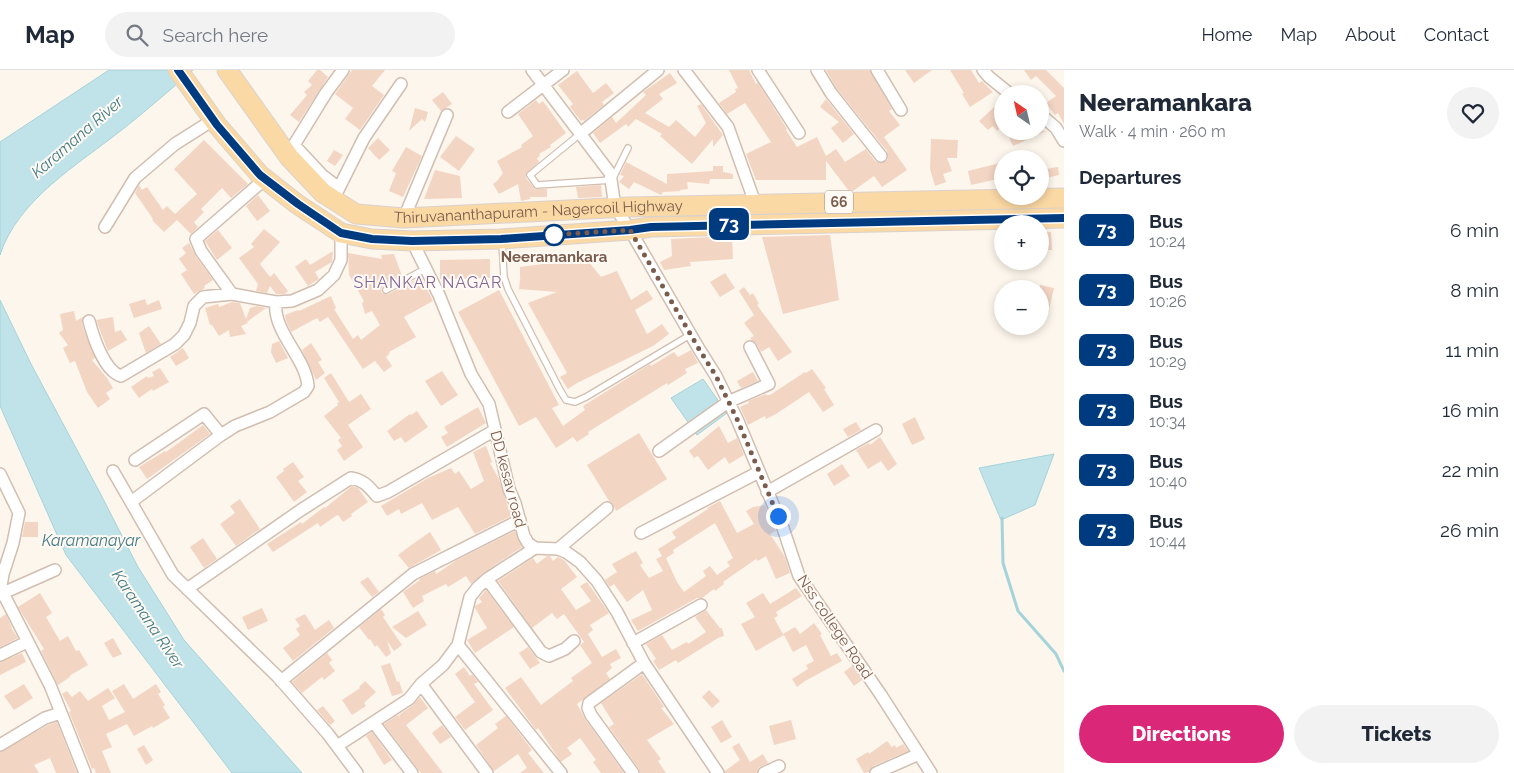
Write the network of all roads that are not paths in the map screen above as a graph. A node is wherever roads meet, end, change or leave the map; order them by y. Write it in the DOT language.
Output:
graph roads {
  1 [pos="178,70"];
  2 [pos="227,70"];
  3 [pos="343,70"];
  4 [pos="532,70"];
  5 [pos="563,70"];
  6 [pos="658,70"];
  7 [pos="684,70"];
  8 [pos="758,70"];
  9 [pos="817,70"];
  10 [pos="877,70"];
  11 [pos="983,70"];
  12 [pos="401,84"];
  13 [pos="543,85"];
  14 [pos="999,85"];
  15 [pos="901,110"];
  16 [pos="508,112"];
  17 [pos="447,115"];
  18 [pos="1049,122"];
  19 [pos="215,123"];
  20 [pos="799,133"];
  21 [pos="580,134"];
  22 [pos="1064,141"];
  23 [pos="628,148"];
  24 [pos="881,156"];
  25 [pos="265,179"];
  26 [pos="612,180"];
  27 [pos="336,194"];
  28 [pos="1064,198"];
  29 [pos="754,203"];
  30 [pos="615,207"];
  31 [pos="404,218"];
  32 [pos="1064,218"];
  33 [pos="105,227"];
  34 [pos="630,230"];
  35 [pos="341,233"];
  36 [pos="501,239"];
  37 [pos="412,241"];
  38 [pos="425,269"];
  39 [pos="386,290"];
  40 [pos="232,294"];
  41 [pos="276,302"];
  42 [pos="89,320"];
  43 [pos="690,335"];
  44 [pos="750,347"];
  45 [pos="728,402"];
  46 [pos="495,430"];
  47 [pos="876,430"];
  48 [pos="222,435"];
  49 [pos="659,451"];
  50 [pos="135,460"];
  51 [pos="113,471"];
  52 [pos="759,472"];
  53 [pos="0,474"];
  54 [pos="767,492"];
  55 [pos="131,502"];
  56 [pos="607,508"];
  57 [pos="520,520"];
  58 [pos="641,533"];
  59 [pos="535,548"];
  60 [pos="558,549"];
  61 [pos="54,570"];
  62 [pos="486,579"];
  63 [pos="187,589"];
  64 [pos="1,594"];
  65 [pos="701,605"];
  66 [pos="574,641"];
  67 [pos="27,642"];
  68 [pos="633,643"];
  69 [pos="458,645"];
  70 [pos="0,654"];
  71 [pos="644,663"];
  72 [pos="281,681"];
  73 [pos="421,684"];
  74 [pos="61,713"];
  75 [pos="374,723"];
  76 [pos="0,745"];
  77 [pos="336,746"];
  78 [pos="919,754"];
  79 [pos="779,766"];
  80 [pos="879,772"];
  81 [pos="85,773"];
  82 [pos="358,773"];
  83 [pos="412,773"];
  84 [pos="487,773"];
  85 [pos="561,773"];
  86 [pos="634,773"];
  87 [pos="718,773"];
  88 [pos="764,773"];
  89 [pos="931,773"];
  1 -- 19 [label="main road, Thiruvananthapuram - Nagercoil Highway"];
  2 -- 27 [label="main road, Thiruvananthapuram - Nagercoil Highway"];
  3 -- 27 [label="street"];
  4 -- 13 [label="street"];
  5 -- 13 [label="street"];
  6 -- 21 [label="street"];
  7 -- 29 [label="street"];
  8 -- 20 [label="street"];
  9 -- 24 [label="street"];
  10 -- 15 [label="street"];
  11 -- 14 [label="street"];
  12 -- 27 [label="street"];
  13 -- 16 [label="street"];
  13 -- 21 [label="street"];
  17 -- 31 [label="street"];
  18 -- 22 [label="street"];
  19 -- 25 [label="main road, Thiruvananthapuram - Nagercoil Highway"];
  19 -- 33 [label="street"];
  21 -- 26 [label="street"];
  21 -- 26 [label="lane"];
  23 -- 26 [label="lane"];
  25 -- 35 [label="main road, Thiruvananthapuram - Nagercoil Highway"];
  25 -- 40 [label="street"];
  26 -- 30 [label="street"];
  27 -- 31 [label="main road, Thiruvananthapuram - Nagercoil Highway"];
  28 -- 29 [label="main road, Thiruvananthapuram - Nagercoil Highway / 66"];
  29 -- 30 [label="main road, Thiruvananthapuram - Nagercoil Highway / 66"];
  30 -- 31 [label="main road, Thiruvananthapuram - Nagercoil Highway"];
  30 -- 34 [label="street, Nss college Road"];
  32 -- 34 [label="main road, Thiruvananthapuram - Nagercoil Highway"];
  34 -- 36 [label="main road, Thiruvananthapuram - Nagercoil Highway"];
  34 -- 43 [label="street, Nss college Road"];
  35 -- 37 [label="main road, Thiruvananthapuram - Nagercoil Highway"];
  35 -- 41 [label="street"];
  36 -- 37 [label="main road, Thiruvananthapuram - Nagercoil Highway"];
  36 -- 43 [label="lane"];
  37 -- 38 [label="street, DD kesav road"];
  38 -- 39 [label="lane"];
  38 -- 46 [label="street, DD kesav road"];
  40 -- 41 [label="street"];
  40 -- 42 [label="street"];
  41 -- 48 [label="street"];
  43 -- 45 [label="street, Nss college Road"];
  44 -- 45 [label="street"];
  45 -- 49 [label="street"];
  45 -- 52 [label="street, Nss college Road"];
  46 -- 57 [label="street, DD kesav road"];
  46 -- 63 [label="street"];
  47 -- 54 [label="street"];
  48 -- 50 [label="street"];
  48 -- 55 [label="street"];
  51 -- 55 [label="street"];
  52 -- 54 [label="street, Nss college Road"];
  52 -- 58 [label="street"];
  53 -- 64 [label="street"];
  54 -- 78 [label="street, Nss college Road"];
  55 -- 63 [label="street"];
  56 -- 60 [label="street"];
  57 -- 59 [label="street, DD kesav road"];
  57 -- 72 [label="street"];
  59 -- 60 [label="street"];
  59 -- 62 [label="street"];
  60 -- 68 [label="street"];
  61 -- 64 [label="street"];
  62 -- 66 [label="street"];
  62 -- 69 [label="street"];
  63 -- 72 [label="street"];
  64 -- 67 [label="street"];
  65 -- 68 [label="street"];
  67 -- 70 [label="street"];
  67 -- 74 [label="street"];
  68 -- 71 [label="street"];
  69 -- 73 [label="street"];
  69 -- 85 [label="street"];
  71 -- 86 [label="street"];
  71 -- 87 [label="street"];
  72 -- 77 [label="street"];
  73 -- 75 [label="street"];
  73 -- 84 [label="street"];
  74 -- 76 [label="street"];
  74 -- 81 [label="street"];
  75 -- 77 [label="street"];
  75 -- 83 [label="street"];
  77 -- 82 [label="street"];
  78 -- 80 [label="street"];
  78 -- 89 [label="street, Nss college Road"];
  79 -- 88 [label="street"];
}
